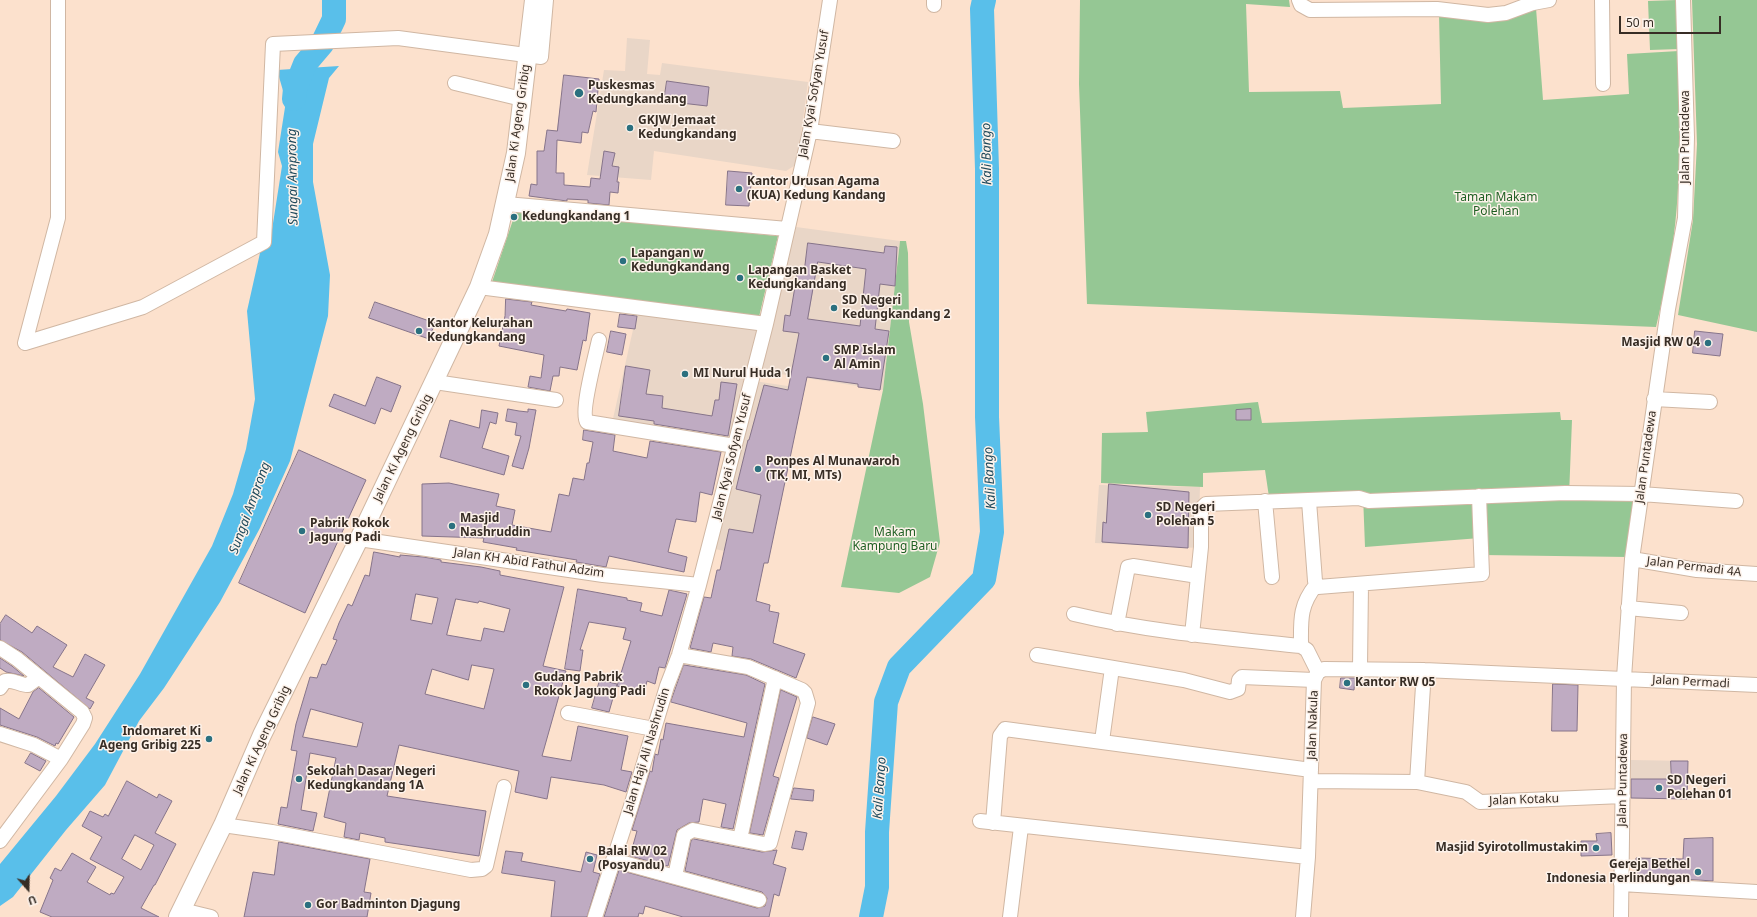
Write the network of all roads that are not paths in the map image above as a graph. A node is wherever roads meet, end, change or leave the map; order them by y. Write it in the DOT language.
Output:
graph roads {
  1 [pos="58,0"];
  2 [pos="534,0"];
  3 [pos="546,0"];
  4 [pos="830,0"];
  5 [pos="1298,0"];
  6 [pos="1549,0"];
  7 [pos="1602,0"];
  8 [pos="1683,0"];
  9 [pos="455,83"];
  10 [pos="1603,84"];
  11 [pos="522,99"];
  12 [pos="810,131"];
  13 [pos="893,141"];
  14 [pos="506,204"];
  15 [pos="787,229"];
  16 [pos="479,287"];
  17 [pos="766,324"];
  18 [pos="598,340"];
  19 [pos="435,382"];
  20 [pos="1654,399"];
  21 [pos="556,400"];
  22 [pos="1710,402"];
  23 [pos="735,446"];
  24 [pos="1641,494"];
  25 [pos="1479,496"];
  26 [pos="1265,501"];
  27 [pos="1309,501"];
  28 [pos="1736,501"];
  29 [pos="359,539"];
  30 [pos="1632,559"];
  31 [pos="1757,574"];
  32 [pos="1198,576"];
  33 [pos="1272,577"];
  34 [pos="1361,584"];
  35 [pos="699,585"];
  36 [pos="1316,585"];
  37 [pos="1628,608"];
  38 [pos="1681,613"];
  39 [pos="1074,614"];
  40 [pos="1117,624"];
  41 [pos="1192,635"];
  42 [pos="1301,646"];
  43 [pos="0,648"];
  44 [pos="679,655"];
  45 [pos="1037,655"];
  46 [pos="1112,668"];
  47 [pos="1360,668"];
  48 [pos="1424,670"];
  49 [pos="1316,676"];
  50 [pos="39,677"];
  51 [pos="775,678"];
  52 [pos="1624,678"];
  53 [pos="1757,685"];
  54 [pos="0,688"];
  55 [pos="568,713"];
  56 [pos="654,729"];
  57 [pos="0,734"];
  58 [pos="1102,741"];
  59 [pos="61,759"];
  60 [pos="1311,775"];
  61 [pos="1417,782"];
  62 [pos="504,787"];
  63 [pos="1623,796"];
  64 [pos="223,825"];
  65 [pos="1021,827"];
  66 [pos="740,839"];
  67 [pos="0,841"];
  68 [pos="1308,857"];
  69 [pos="613,860"];
  70 [pos="675,876"];
  71 [pos="1621,884"];
  72 [pos="1757,892"];
  73 [pos="759,900"];
  74 [pos="180,914"];
  75 [pos="211,917"];
  76 [pos="595,917"];
  77 [pos="1010,917"];
  78 [pos="1303,917"];
  79 [pos="1621,917"];
  1 -- 3 [label="street"];
  2 -- 11 [label="main road, Jalan Ki Ageng Gribig"];
  4 -- 12 [label="street, Jalan Kyai Sofyan Yusuf"];
  5 -- 6 [label="street"];
  7 -- 10 [label="street"];
  8 -- 20 [label="street, Jalan Puntadewa"];
  9 -- 11 [label="street"];
  11 -- 14 [label="main road, Jalan Ki Ageng Gribig"];
  12 -- 13 [label="street"];
  12 -- 15 [label="street, Jalan Kyai Sofyan Yusuf"];
  14 -- 15 [label="street"];
  14 -- 16 [label="main road, Jalan Ki Ageng Gribig"];
  15 -- 17 [label="street, Jalan Kyai Sofyan Yusuf"];
  16 -- 17 [label="street"];
  16 -- 19 [label="main road, Jalan Ki Ageng Gribig"];
  17 -- 23 [label="street, Jalan Kyai Sofyan Yusuf"];
  18 -- 23 [label="street"];
  19 -- 21 [label="street"];
  19 -- 29 [label="main road, Jalan Ki Ageng Gribig"];
  20 -- 22 [label="street"];
  20 -- 24 [label="street, Jalan Puntadewa"];
  23 -- 35 [label="street, Jalan Kyai Sofyan Yusuf"];
  24 -- 25 [label="street"];
  24 -- 28 [label="street"];
  24 -- 30 [label="street, Jalan Puntadewa"];
  25 -- 27 [label="street"];
  25 -- 34 [label="street"];
  26 -- 27 [label="street"];
  26 -- 32 [label="street"];
  26 -- 33 [label="street"];
  27 -- 36 [label="street"];
  29 -- 35 [label="street, Jalan KH Abid Fathul Adzim"];
  29 -- 64 [label="main road, Jalan Ki Ageng Gribig"];
  30 -- 31 [label="street, Jalan Permadi 4A"];
  30 -- 37 [label="street, Jalan Puntadewa"];
  32 -- 40 [label="street"];
  32 -- 41 [label="street"];
  34 -- 36 [label="street"];
  34 -- 47 [label="street"];
  35 -- 44 [label="street, Jalan Haji Ali Nashrudin"];
  36 -- 42 [label="street"];
  37 -- 38 [label="street"];
  37 -- 52 [label="street, Jalan Puntadewa"];
  39 -- 40 [label="street"];
  40 -- 41 [label="street"];
  41 -- 42 [label="street"];
  42 -- 49 [label="street"];
  43 -- 50 [label="street"];
  44 -- 51 [label="street"];
  44 -- 56 [label="street, Jalan Haji Ali Nashrudin"];
  45 -- 46 [label="street"];
  46 -- 49 [label="street"];
  46 -- 58 [label="street"];
  47 -- 48 [label="street"];
  47 -- 49 [label="street"];
  48 -- 52 [label="street"];
  48 -- 61 [label="street"];
  49 -- 60 [label="street, Jalan Nakula"];
  50 -- 54 [label="street"];
  50 -- 59 [label="street"];
  51 -- 66 [label="street"];
  51 -- 66 [label="street"];
  52 -- 53 [label="street, Jalan Permadi"];
  52 -- 63 [label="street, Jalan Puntadewa"];
  55 -- 56 [label="street"];
  56 -- 69 [label="street, Jalan Haji Ali Nashrudin"];
  57 -- 59 [label="street"];
  58 -- 60 [label="street, Jalan Kotaku"];
  58 -- 65 [label="street, Jalan Kotaku"];
  59 -- 67 [label="street"];
  60 -- 61 [label="street, Jalan Kotaku"];
  60 -- 68 [label="street, Jalan Nakula"];
  61 -- 63 [label="street, Jalan Kotaku"];
  62 -- 64 [label="street"];
  63 -- 71 [label="street, Jalan Puntadewa"];
  64 -- 74 [label="main road, Jalan Ki Ageng Gribig"];
  65 -- 68 [label="street"];
  65 -- 77 [label="street"];
  66 -- 70 [label="street"];
  68 -- 78 [label="street, Jalan Nakula"];
  69 -- 70 [label="street"];
  69 -- 76 [label="street, Jalan Haji Ali Nashrudin"];
  70 -- 73 [label="street"];
  71 -- 72 [label="street"];
  71 -- 79 [label="street, Jalan Puntadewa"];
  74 -- 75 [label="street"];
}
